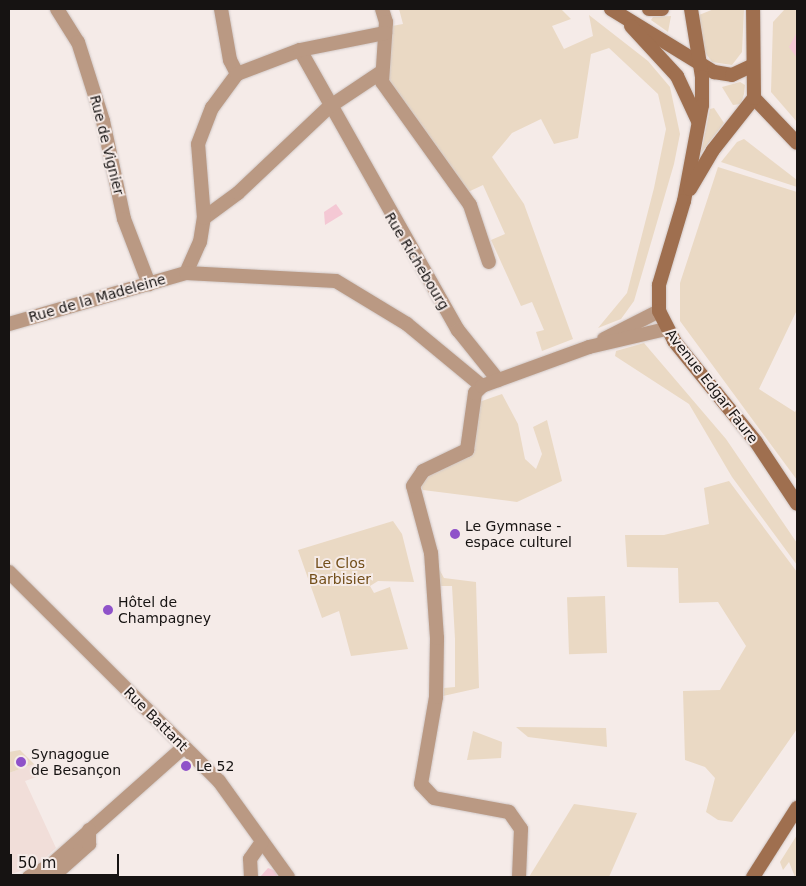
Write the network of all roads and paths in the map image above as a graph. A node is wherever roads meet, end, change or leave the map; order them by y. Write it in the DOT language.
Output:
graph roads {
  1 [pos="57,9"];
  2 [pos="221,9"];
  3 [pos="382,9"];
  4 [pos="649,9"];
  5 [pos="662,9"];
  6 [pos="691,9"];
  7 [pos="753,9"];
  8 [pos="615,12"];
  9 [pos="385,33"];
  10 [pos="300,50"];
  11 [pos="698,61"];
  12 [pos="753,65"];
  13 [pos="380,72"];
  14 [pos="238,74"];
  15 [pos="754,98"];
  16 [pos="329,107"];
  17 [pos="699,122"];
  18 [pos="797,142"];
  19 [pos="684,201"];
  20 [pos="204,218"];
  21 [pos="488,262"];
  22 [pos="186,272"];
  23 [pos="149,284"];
  24 [pos="659,312"];
  25 [pos="9,324"];
  26 [pos="666,329"];
  27 [pos="589,347"];
  28 [pos="498,380"];
  29 [pos="482,386"];
  30 [pos="797,504"];
  31 [pos="9,572"];
  32 [pos="184,747"];
  33 [pos="797,808"];
  34 [pos="89,830"];
  35 [pos="262,842"];
  36 [pos="30,877"];
  37 [pos="52,877"];
  38 [pos="251,877"];
  39 [pos="288,877"];
  40 [pos="519,877"];
  41 [pos="753,877"];
  1 -- 23 [label="street, Rue de Vignier"];
  2 -- 14 [label="street"];
  3 -- 9 [label="street"];
  4 -- 5 [label="main road"];
  6 -- 11 [label="main road"];
  7 -- 12 [label="main road"];
  8 -- 11 [label="main road"];
  8 -- 17 [label="main road"];
  9 -- 10 [label="street"];
  9 -- 13 [label="street"];
  10 -- 14 [label="street"];
  10 -- 16 [label="street, Rue Richebourg"];
  11 -- 12 [label="main road"];
  11 -- 17 [label="main road"];
  12 -- 15 [label="main road"];
  13 -- 16 [label="street"];
  13 -- 21 [label="street"];
  14 -- 20 [label="street"];
  15 -- 18 [label="main road"];
  15 -- 19 [label="main road"];
  16 -- 20 [label="street"];
  16 -- 28 [label="street, Rue Richebourg"];
  17 -- 19 [label="main road"];
  19 -- 24 [label="main road, Avenue Edgar Faure"];
  20 -- 22 [label="street"];
  22 -- 23 [label="street, Rue de la Madeleine"];
  22 -- 29 [label="street"];
  23 -- 25 [label="street, Rue de la Madeleine"];
  24 -- 26 [label="main road, Avenue Edgar Faure"];
  24 -- 27 [label="street"];
  26 -- 27 [label="street"];
  26 -- 30 [label="main road, Avenue Edgar Faure"];
  27 -- 28 [label="street"];
  28 -- 29 [label="street"];
  29 -- 40 [label="street"];
  31 -- 32 [label="street, Rue Battant"];
  32 -- 34 [label="street"];
  32 -- 35 [label="street, Rue Battant"];
  33 -- 41 [label="main road"];
  34 -- 36 [label="street"];
  34 -- 37 [label="street"];
  35 -- 38 [label="street"];
  35 -- 39 [label="street, Rue Battant"];
}
